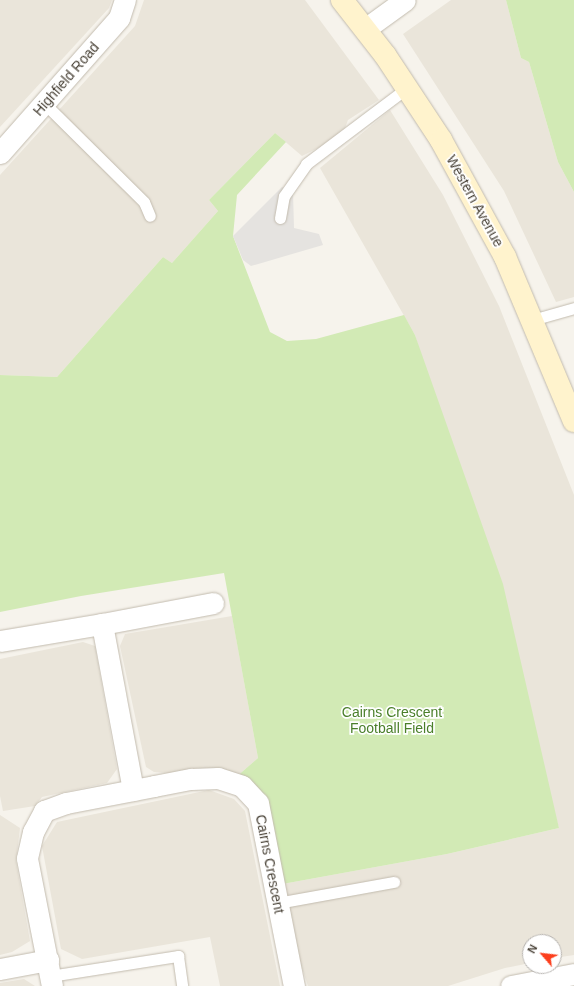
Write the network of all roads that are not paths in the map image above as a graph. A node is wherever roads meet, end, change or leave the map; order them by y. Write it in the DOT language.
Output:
graph roads {
  1 [pos="125,0"];
  2 [pos="342,0"];
  3 [pos="405,0"];
  4 [pos="365,29"];
  5 [pos="407,88"];
  6 [pos="45,104"];
  7 [pos="0,153"];
  8 [pos="150,216"];
  9 [pos="280,218"];
  10 [pos="574,308"];
  11 [pos="532,320"];
  12 [pos="574,421"];
  13 [pos="213,603"];
  14 [pos="102,624"];
  15 [pos="0,641"];
  16 [pos="133,790"];
  17 [pos="394,882"];
  18 [pos="277,902"];
  19 [pos="0,970"];
  20 [pos="50,974"];
  21 [pos="574,974"];
  22 [pos="518,985"];
  23 [pos="182,986"];
  24 [pos="294,986"];
  1 -- 6 [label="street, Highfield Road"];
  2 -- 4 [label="street, Western Avenue"];
  3 -- 4 [label="street"];
  4 -- 5 [label="street, Western Avenue"];
  5 -- 9 [label="lane"];
  5 -- 11 [label="street, Western Avenue"];
  6 -- 7 [label="street, Highfield Road"];
  6 -- 8 [label="lane"];
  10 -- 11 [label="lane"];
  11 -- 12 [label="street, Western Avenue"];
  13 -- 14 [label="street"];
  14 -- 15 [label="street"];
  14 -- 16 [label="street"];
  16 -- 18 [label="street, Cairns Crescent"];
  16 -- 20 [label="street, Cairns Crescent"];
  17 -- 18 [label="lane"];
  18 -- 24 [label="street, Cairns Crescent"];
  19 -- 20 [label="street"];
  20 -- 23 [label="lane"];
  21 -- 22 [label="street"];
}
